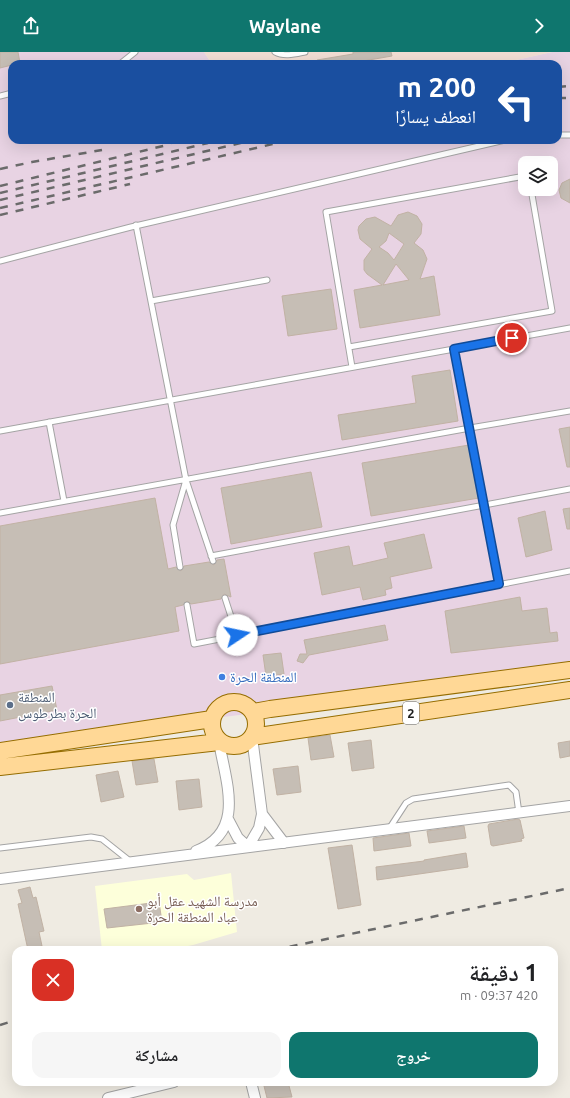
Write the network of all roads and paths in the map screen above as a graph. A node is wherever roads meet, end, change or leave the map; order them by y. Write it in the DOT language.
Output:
graph roads {
  1 [pos="135,52"];
  2 [pos="275,52"];
  3 [pos="305,52"];
  4 [pos="125,60"];
  5 [pos="489,144"];
  6 [pos="518,177"];
  7 [pos="532,196"];
  8 [pos="136,226"];
  9 [pos="0,261"];
  10 [pos="267,280"];
  11 [pos="151,301"];
  12 [pos="570,328"];
  13 [pos="349,347"];
  14 [pos="454,349"];
  15 [pos="352,367"];
  16 [pos="170,400"];
  17 [pos="570,412"];
  18 [pos="49,422"];
  19 [pos="470,428"];
  20 [pos="0,431"];
  21 [pos="186,480"];
  22 [pos="570,489"];
  23 [pos="64,502"];
  24 [pos="484,505"];
  25 [pos="0,513"];
  26 [pos="180,567"];
  27 [pos="570,571"];
  28 [pos="499,584"];
  29 [pos="225,598"];
  30 [pos="187,605"];
  31 [pos="237,635"];
  32 [pos="570,670"];
  33 [pos="570,690"];
  34 [pos="253,712"];
  35 [pos="212,719"];
  36 [pos="252,737"];
  37 [pos="219,742"];
  38 [pos="0,750"];
  39 [pos="0,767"];
  40 [pos="570,806"];
  41 [pos="519,812"];
  42 [pos="262,814"];
  43 [pos="228,819"];
  44 [pos="389,829"];
  45 [pos="284,843"];
  46 [pos="248,847"];
  47 [pos="0,848"];
  48 [pos="185,855"];
  49 [pos="132,862"];
  50 [pos="0,879"];
  51 [pos="158,1086"];
  52 [pos="252,1086"];
  53 [pos="108,1098"];
  54 [pos="256,1098"];
  1 -- 4 [label="lane"];
  2 -- 3 [label="lane"];
  5 -- 8 [label="lane"];
  6 -- 13 [label="lane"];
  7 -- 13 [label="lane"];
  8 -- 9 [label="lane"];
  8 -- 11 [label="lane"];
  10 -- 11 [label="lane"];
  11 -- 16 [label="lane"];
  12 -- 14 [label="lane"];
  13 -- 15 [label="lane"];
  14 -- 15 [label="lane"];
  14 -- 19 [label="lane"];
  15 -- 16 [label="lane"];
  16 -- 18 [label="lane"];
  16 -- 21 [label="lane"];
  17 -- 19 [label="lane"];
  18 -- 20 [label="lane"];
  18 -- 23 [label="lane"];
  19 -- 21 [label="lane"];
  19 -- 24 [label="lane"];
  21 -- 23 [label="lane"];
  21 -- 24 [label="lane"];
  21 -- 26 [label="lane"];
  22 -- 24 [label="lane"];
  23 -- 25 [label="lane"];
  24 -- 28 [label="lane"];
  27 -- 28 [label="lane"];
  28 -- 31 [label="lane"];
  29 -- 31 [label="lane"];
  30 -- 31 [label="lane"];
  32 -- 34 [label="main road"];
  33 -- 36 [label="main road, 2"];
  34 -- 35 [label="main road"];
  34 -- 36 [label="main road"];
  35 -- 37 [label="main road"];
  35 -- 38 [label="main road"];
  36 -- 37 [label="main road"];
  36 -- 42 [label="street"];
  37 -- 39 [label="main road"];
  37 -- 43 [label="street"];
  40 -- 41 [label="street"];
  41 -- 44 [label="street"];
  41 -- 44 [label="lane"];
  42 -- 45 [label="street"];
  42 -- 46 [label="street"];
  43 -- 46 [label="street"];
  43 -- 48 [label="street"];
  44 -- 45 [label="street"];
  45 -- 46 [label="street"];
  46 -- 48 [label="street"];
  47 -- 49 [label="lane"];
  48 -- 49 [label="street"];
  49 -- 50 [label="street"];
  51 -- 53 [label="street"];
  52 -- 54 [label="street"];
}
